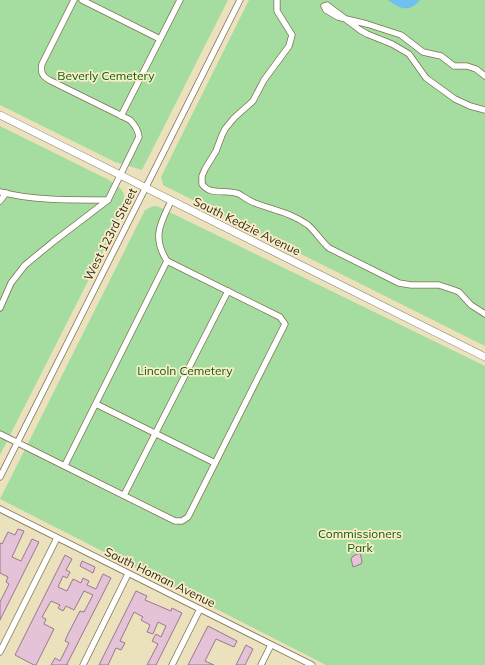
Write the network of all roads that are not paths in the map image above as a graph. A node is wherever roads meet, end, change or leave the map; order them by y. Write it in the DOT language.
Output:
graph roads {
  1 [pos="74,0"];
  2 [pos="82,0"];
  3 [pos="180,0"];
  4 [pos="240,0"];
  5 [pos="277,0"];
  6 [pos="160,39"];
  7 [pos="485,76"];
  8 [pos="485,110"];
  9 [pos="0,115"];
  10 [pos="121,116"];
  11 [pos="120,176"];
  12 [pos="146,188"];
  13 [pos="0,192"];
  14 [pos="6,193"];
  15 [pos="0,200"];
  16 [pos="108,200"];
  17 [pos="171,201"];
  18 [pos="167,261"];
  19 [pos="228,291"];
  20 [pos="0,308"];
  21 [pos="485,314"];
  22 [pos="485,357"];
  23 [pos="96,404"];
  24 [pos="155,433"];
  25 [pos="0,434"];
  26 [pos="17,443"];
  27 [pos="215,463"];
  28 [pos="65,465"];
  29 [pos="0,477"];
  30 [pos="124,495"];
  31 [pos="0,509"];
  32 [pos="57,538"];
  33 [pos="128,574"];
  34 [pos="200,609"];
  35 [pos="271,645"];
  36 [pos="0,652"];
  37 [pos="83,665"];
  38 [pos="172,665"];
  39 [pos="261,665"];
  40 [pos="312,665"];
  1 -- 10 [label="street"];
  2 -- 6 [label="street"];
  3 -- 6 [label="street"];
  4 -- 12 [label="street, West 123rd Street"];
  5 -- 21 [label="street"];
  6 -- 10 [label="street"];
  7 -- 8 [label="street"];
  9 -- 11 [label="main road, South Kedzie Avenue"];
  10 -- 11 [label="street"];
  11 -- 12 [label="main road, South Kedzie Avenue"];
  11 -- 16 [label="street"];
  12 -- 17 [label="main road, South Kedzie Avenue"];
  12 -- 26 [label="street, West 123rd Street"];
  13 -- 14 [label="street"];
  14 -- 15 [label="street"];
  14 -- 16 [label="street"];
  16 -- 20 [label="street"];
  17 -- 18 [label="street"];
  17 -- 22 [label="main road, South Kedzie Avenue"];
  18 -- 19 [label="street"];
  18 -- 23 [label="street"];
  19 -- 24 [label="street"];
  19 -- 27 [label="street"];
  23 -- 24 [label="street"];
  23 -- 28 [label="street"];
  24 -- 27 [label="street"];
  24 -- 30 [label="street"];
  25 -- 26 [label="street"];
  26 -- 28 [label="street"];
  26 -- 29 [label="street, West 123rd Street"];
  27 -- 30 [label="street"];
  28 -- 30 [label="street"];
  31 -- 32 [label="street, South Homan Avenue"];
  32 -- 33 [label="street, South Homan Avenue"];
  32 -- 36 [label="street"];
  33 -- 34 [label="street, South Homan Avenue"];
  33 -- 37 [label="street"];
  34 -- 35 [label="street, South Homan Avenue"];
  34 -- 38 [label="street"];
  35 -- 39 [label="street"];
  35 -- 40 [label="street, South Homan Avenue"];
}
